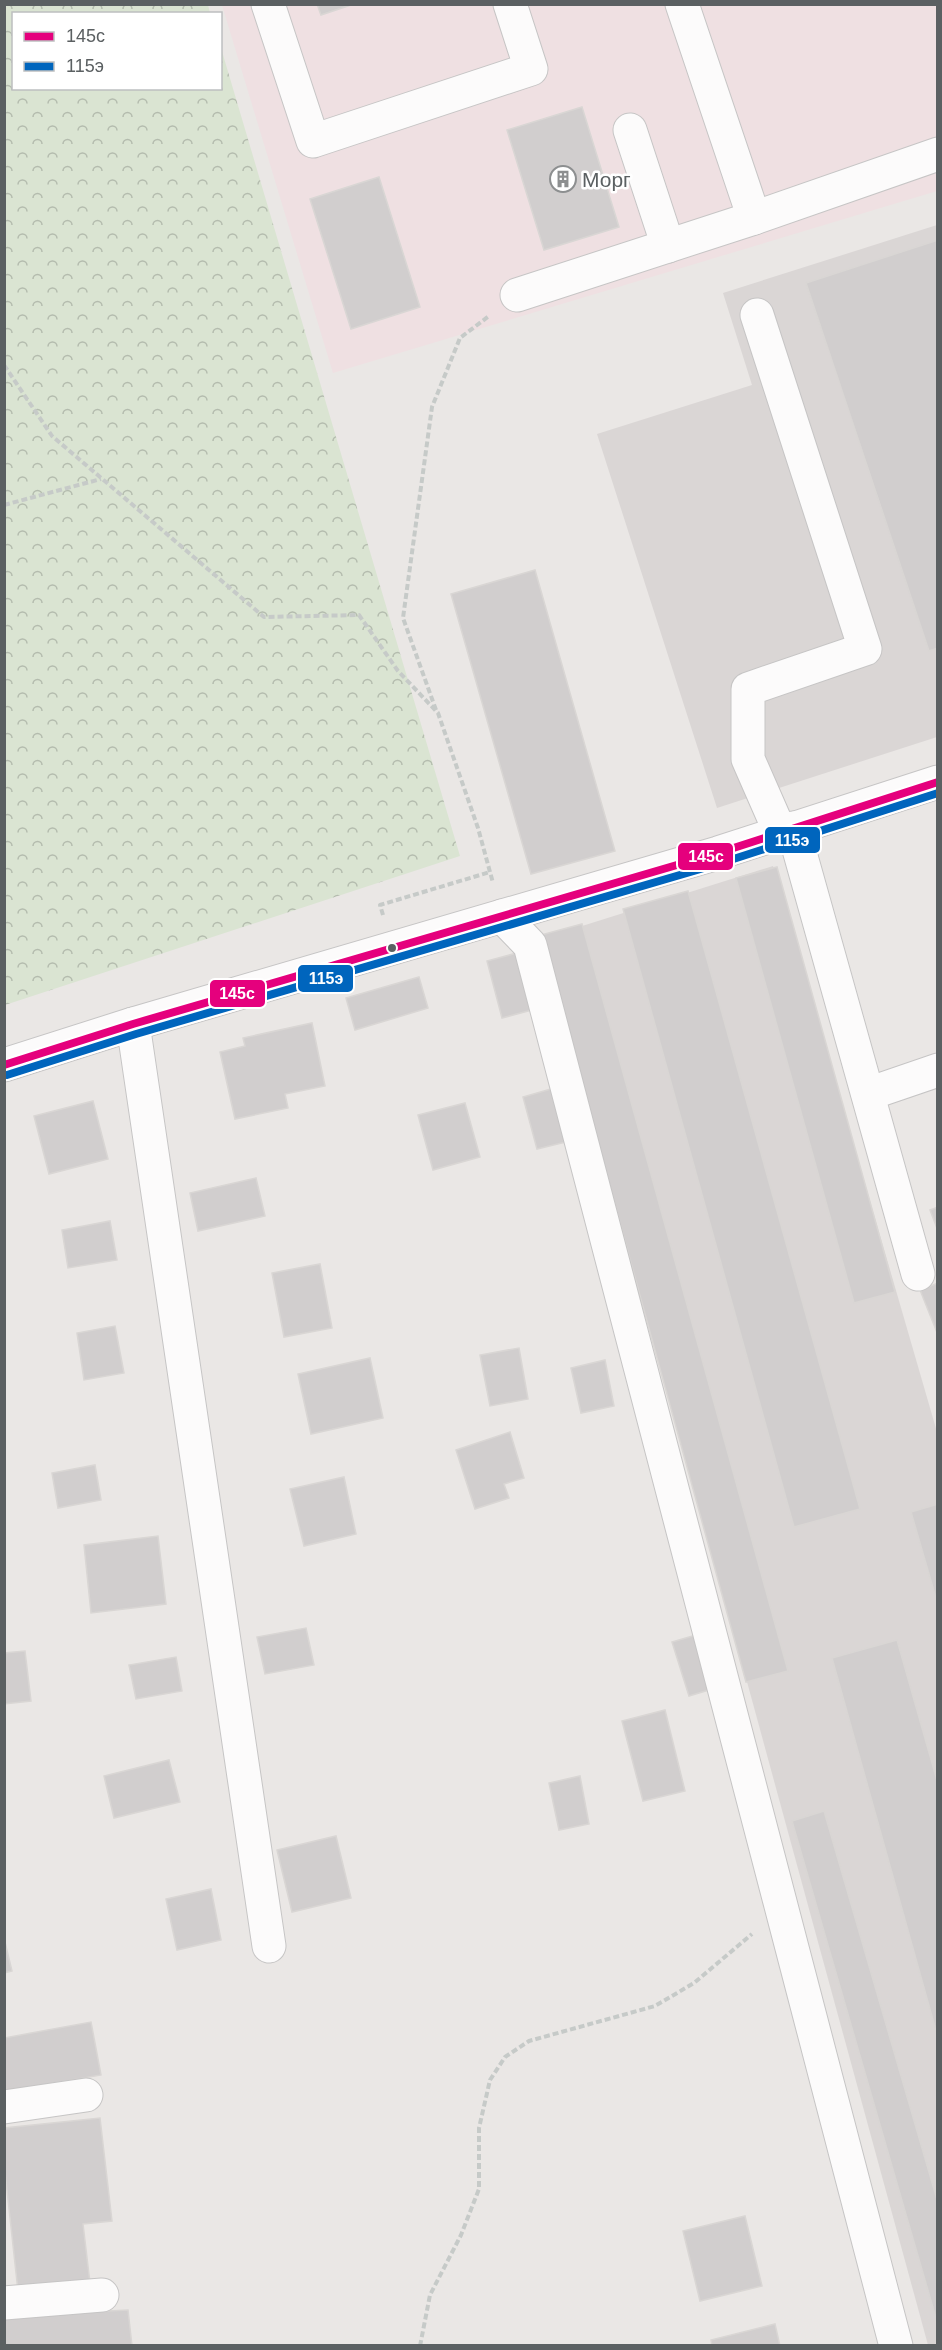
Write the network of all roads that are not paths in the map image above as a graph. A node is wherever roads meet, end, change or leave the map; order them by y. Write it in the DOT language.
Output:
graph roads {
  1 [pos="268,4"];
  2 [pos="510,4"];
  3 [pos="682,4"];
  4 [pos="630,130"];
  5 [pos="938,154"];
  6 [pos="754,218"];
  7 [pos="668,246"];
  8 [pos="517,295"];
  9 [pos="757,315"];
  10 [pos="938,782"];
  11 [pos="787,830"];
  12 [pos="502,916"];
  13 [pos="134,1024"];
  14 [pos="4,1065"];
  15 [pos="938,1070"];
  16 [pos="868,1094"];
  17 [pos="918,1274"];
  18 [pos="269,1946"];
  19 [pos="86,2095"];
  20 [pos="4,2107"];
  21 [pos="102,2295"];
  22 [pos="4,2302"];
  23 [pos="896,2346"];
  1 -- 2 [label="street"];
  3 -- 6 [label="street"];
  4 -- 7 [label="street"];
  5 -- 6 [label="street"];
  6 -- 7 [label="street"];
  7 -- 8 [label="street"];
  9 -- 11 [label="street"];
  10 -- 11 [label="street"];
  11 -- 12 [label="street"];
  11 -- 16 [label="street"];
  12 -- 13 [label="street"];
  12 -- 23 [label="street"];
  13 -- 14 [label="street"];
  13 -- 18 [label="street"];
  15 -- 16 [label="street"];
  16 -- 17 [label="street"];
  19 -- 20 [label="street"];
  21 -- 22 [label="street"];
}
